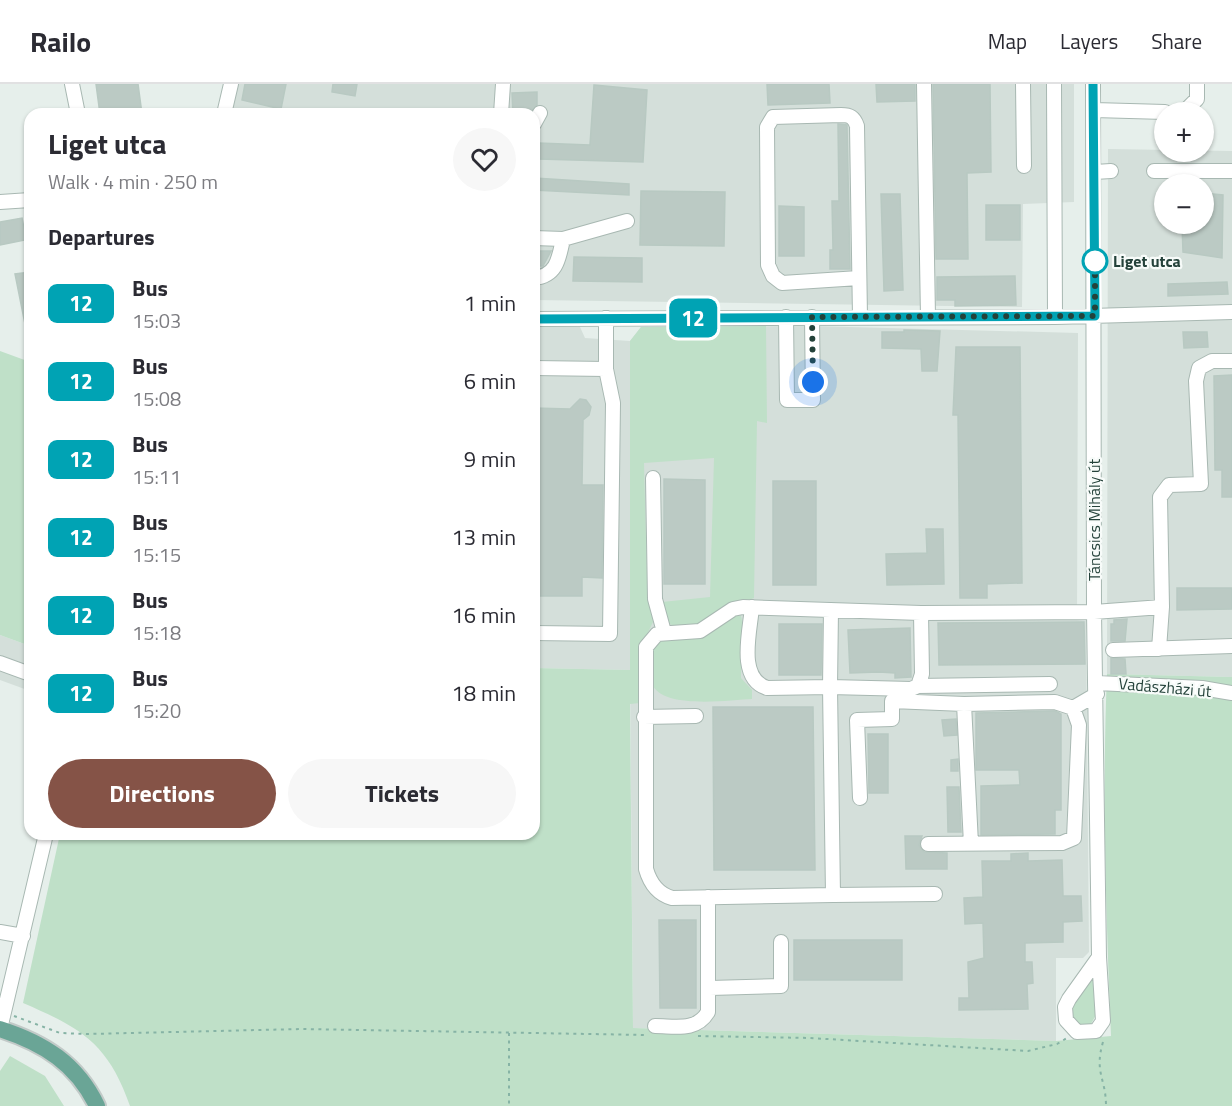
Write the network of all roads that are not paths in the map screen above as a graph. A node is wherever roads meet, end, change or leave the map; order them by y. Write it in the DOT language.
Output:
graph roads {
  1 [pos="72,84"];
  2 [pos="231,84"];
  3 [pos="503,84"];
  4 [pos="924,84"];
  5 [pos="1023,84"];
  6 [pos="1054,84"];
  7 [pos="1093,84"];
  8 [pos="1197,84"];
  9 [pos="1194,102"];
  10 [pos="77,108"];
  11 [pos="225,108"];
  12 [pos="501,108"];
  13 [pos="1094,110"];
  14 [pos="1154,112"];
  15 [pos="1024,166"];
  16 [pos="1111,171"];
  17 [pos="1154,171"];
  18 [pos="1232,171"];
  19 [pos="1095,172"];
  20 [pos="24,200"];
  21 [pos="0,202"];
  22 [pos="627,221"];
  23 [pos="540,238"];
  24 [pos="563,239"];
  25 [pos="540,277"];
  26 [pos="859,278"];
  27 [pos="1232,312"];
  28 [pos="1095,316"];
  29 [pos="786,317"];
  30 [pos="812,317"];
  31 [pos="860,317"];
  32 [pos="928,317"];
  33 [pos="1055,317"];
  34 [pos="606,318"];
  35 [pos="540,319"];
  36 [pos="1232,361"];
  37 [pos="540,369"];
  38 [pos="606,369"];
  39 [pos="653,478"];
  40 [pos="752,607"];
  41 [pos="1162,607"];
  42 [pos="831,610"];
  43 [pos="1094,612"];
  44 [pos="921,613"];
  45 [pos="664,632"];
  46 [pos="540,633"];
  47 [pos="1232,646"];
  48 [pos="1159,649"];
  49 [pos="1113,650"];
  50 [pos="0,663"];
  51 [pos="24,672"];
  52 [pos="1050,684"];
  53 [pos="918,686"];
  54 [pos="830,687"];
  55 [pos="1097,688"];
  56 [pos="1232,693"];
  57 [pos="964,704"];
  58 [pos="1073,708"];
  59 [pos="696,716"];
  60 [pos="644,717"];
  61 [pos="860,798"];
  62 [pos="45,840"];
  63 [pos="928,844"];
  64 [pos="971,844"];
  65 [pos="935,894"];
  66 [pos="833,895"];
  67 [pos="708,897"];
  68 [pos="0,932"];
  69 [pos="23,936"];
  70 [pos="781,942"];
  71 [pos="1100,957"];
  72 [pos="710,988"];
  73 [pos="2,1024"];
  74 [pos="651,1031"];
  75 [pos="97,1106"];
  1 -- 10 [label="street"];
  2 -- 11 [label="street"];
  3 -- 12 [label="street"];
  4 -- 32 [label="street"];
  5 -- 15 [label="street"];
  6 -- 33 [label="street"];
  7 -- 13 [label="street, Táncsics Mihály út"];
  8 -- 9 [label="street"];
  13 -- 14 [label="street"];
  13 -- 19 [label="street, Táncsics Mihály út"];
  16 -- 19 [label="street"];
  17 -- 18 [label="street"];
  19 -- 28 [label="street, Táncsics Mihály út"];
  20 -- 21 [label="street"];
  22 -- 24 [label="street"];
  23 -- 24 [label="street"];
  24 -- 25 [label="street"];
  26 -- 26 [label="street"];
  26 -- 31 [label="street"];
  27 -- 28 [label="street"];
  28 -- 33 [label="street"];
  28 -- 43 [label="street, Táncsics Mihály út"];
  29 -- 30 [label="street"];
  29 -- 30 [label="street"];
  29 -- 34 [label="street"];
  30 -- 31 [label="street"];
  31 -- 32 [label="street"];
  32 -- 33 [label="street"];
  34 -- 35 [label="street"];
  34 -- 38 [label="street"];
  36 -- 41 [label="street"];
  37 -- 38 [label="street"];
  38 -- 46 [label="street"];
  39 -- 45 [label="street"];
  40 -- 42 [label="street"];
  40 -- 45 [label="street"];
  40 -- 54 [label="street"];
  41 -- 43 [label="street"];
  41 -- 48 [label="street"];
  42 -- 44 [label="street"];
  42 -- 54 [label="street"];
  43 -- 44 [label="street"];
  43 -- 55 [label="street, Táncsics Mihály út"];
  44 -- 53 [label="street"];
  45 -- 60 [label="street"];
  47 -- 48 [label="street"];
  48 -- 49 [label="street"];
  50 -- 51 [label="street"];
  52 -- 53 [label="street"];
  53 -- 54 [label="street"];
  54 -- 66 [label="street"];
  55 -- 56 [label="street, Vadászházi út"];
  55 -- 58 [label="street"];
  55 -- 71 [label="street, Táncsics Mihály út"];
  57 -- 58 [label="street"];
  57 -- 61 [label="street"];
  57 -- 64 [label="street"];
  58 -- 64 [label="street"];
  59 -- 60 [label="street"];
  60 -- 67 [label="street"];
  62 -- 69 [label="street"];
  63 -- 64 [label="street"];
  65 -- 66 [label="street"];
  66 -- 67 [label="street"];
  67 -- 72 [label="street"];
  68 -- 69 [label="street"];
  69 -- 73 [label="street"];
  70 -- 72 [label="street"];
  71 -- 71 [label="street, Táncsics Mihály út"];
  72 -- 74 [label="street"];
  73 -- 75 [label="main road"];
}
